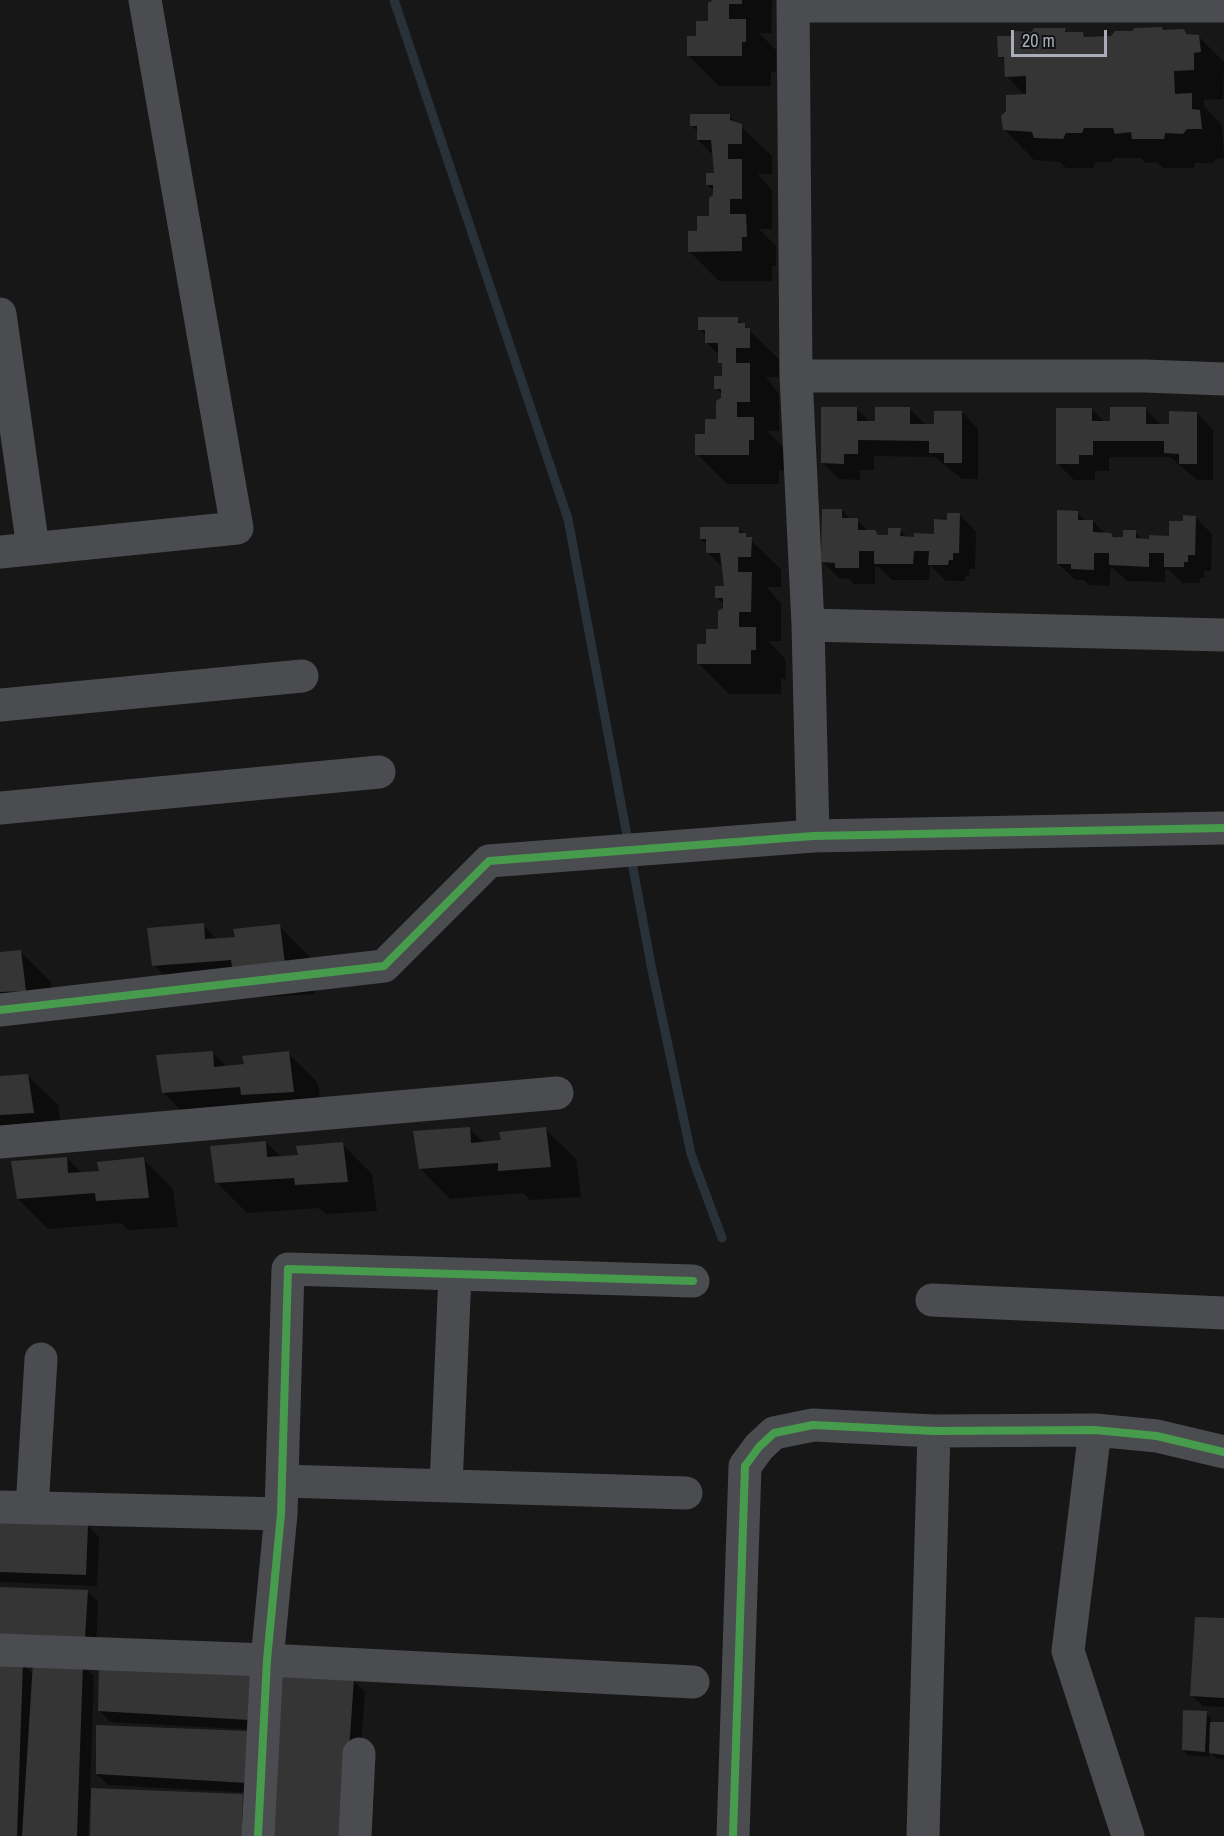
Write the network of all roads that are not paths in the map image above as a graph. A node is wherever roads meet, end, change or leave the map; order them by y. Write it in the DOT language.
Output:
graph roads {
  1 [pos="145,0"];
  2 [pos="793,3"];
  3 [pos="1224,6"];
  4 [pos="0,314"];
  5 [pos="796,376"];
  6 [pos="1224,380"];
  7 [pos="33,548"];
  8 [pos="0,552"];
  9 [pos="808,626"];
  10 [pos="1224,635"];
  11 [pos="302,676"];
  12 [pos="0,705"];
  13 [pos="379,772"];
  14 [pos="0,808"];
  15 [pos="1224,828"];
  16 [pos="813,836"];
  17 [pos="0,1010"];
  18 [pos="557,1093"];
  19 [pos="0,1142"];
  20 [pos="455,1274"];
  21 [pos="693,1281"];
  22 [pos="932,1300"];
  23 [pos="1224,1312"];
  24 [pos="41,1359"];
  25 [pos="1095,1430"];
  26 [pos="934,1431"];
  27 [pos="1224,1452"];
  28 [pos="282,1481"];
  29 [pos="446,1486"];
  30 [pos="686,1493"];
  31 [pos="0,1507"];
  32 [pos="32,1508"];
  33 [pos="281,1514"];
  34 [pos="0,1650"];
  35 [pos="267,1660"];
  36 [pos="693,1682"];
  37 [pos="359,1754"];
  38 [pos="258,1836"];
  39 [pos="355,1836"];
  40 [pos="733,1836"];
  41 [pos="923,1836"];
  42 [pos="1128,1836"];
  1 -- 7 [label="street"];
  2 -- 3 [label="street"];
  2 -- 5 [label="street"];
  4 -- 7 [label="street"];
  5 -- 6 [label="street"];
  5 -- 9 [label="street"];
  7 -- 8 [label="street"];
  9 -- 10 [label="street"];
  9 -- 16 [label="street"];
  11 -- 12 [label="street"];
  13 -- 14 [label="street"];
  15 -- 16 [label="street"];
  16 -- 17 [label="street"];
  18 -- 19 [label="street"];
  20 -- 21 [label="street"];
  20 -- 28 [label="street"];
  20 -- 29 [label="street"];
  22 -- 23 [label="street"];
  24 -- 32 [label="street"];
  25 -- 26 [label="street"];
  25 -- 27 [label="street"];
  25 -- 42 [label="street"];
  26 -- 40 [label="street"];
  26 -- 41 [label="street"];
  28 -- 29 [label="street"];
  28 -- 33 [label="street"];
  29 -- 30 [label="street"];
  31 -- 32 [label="street"];
  32 -- 33 [label="street"];
  33 -- 35 [label="street"];
  34 -- 35 [label="street"];
  35 -- 36 [label="street"];
  35 -- 38 [label="street"];
  37 -- 39 [label="street"];
}
